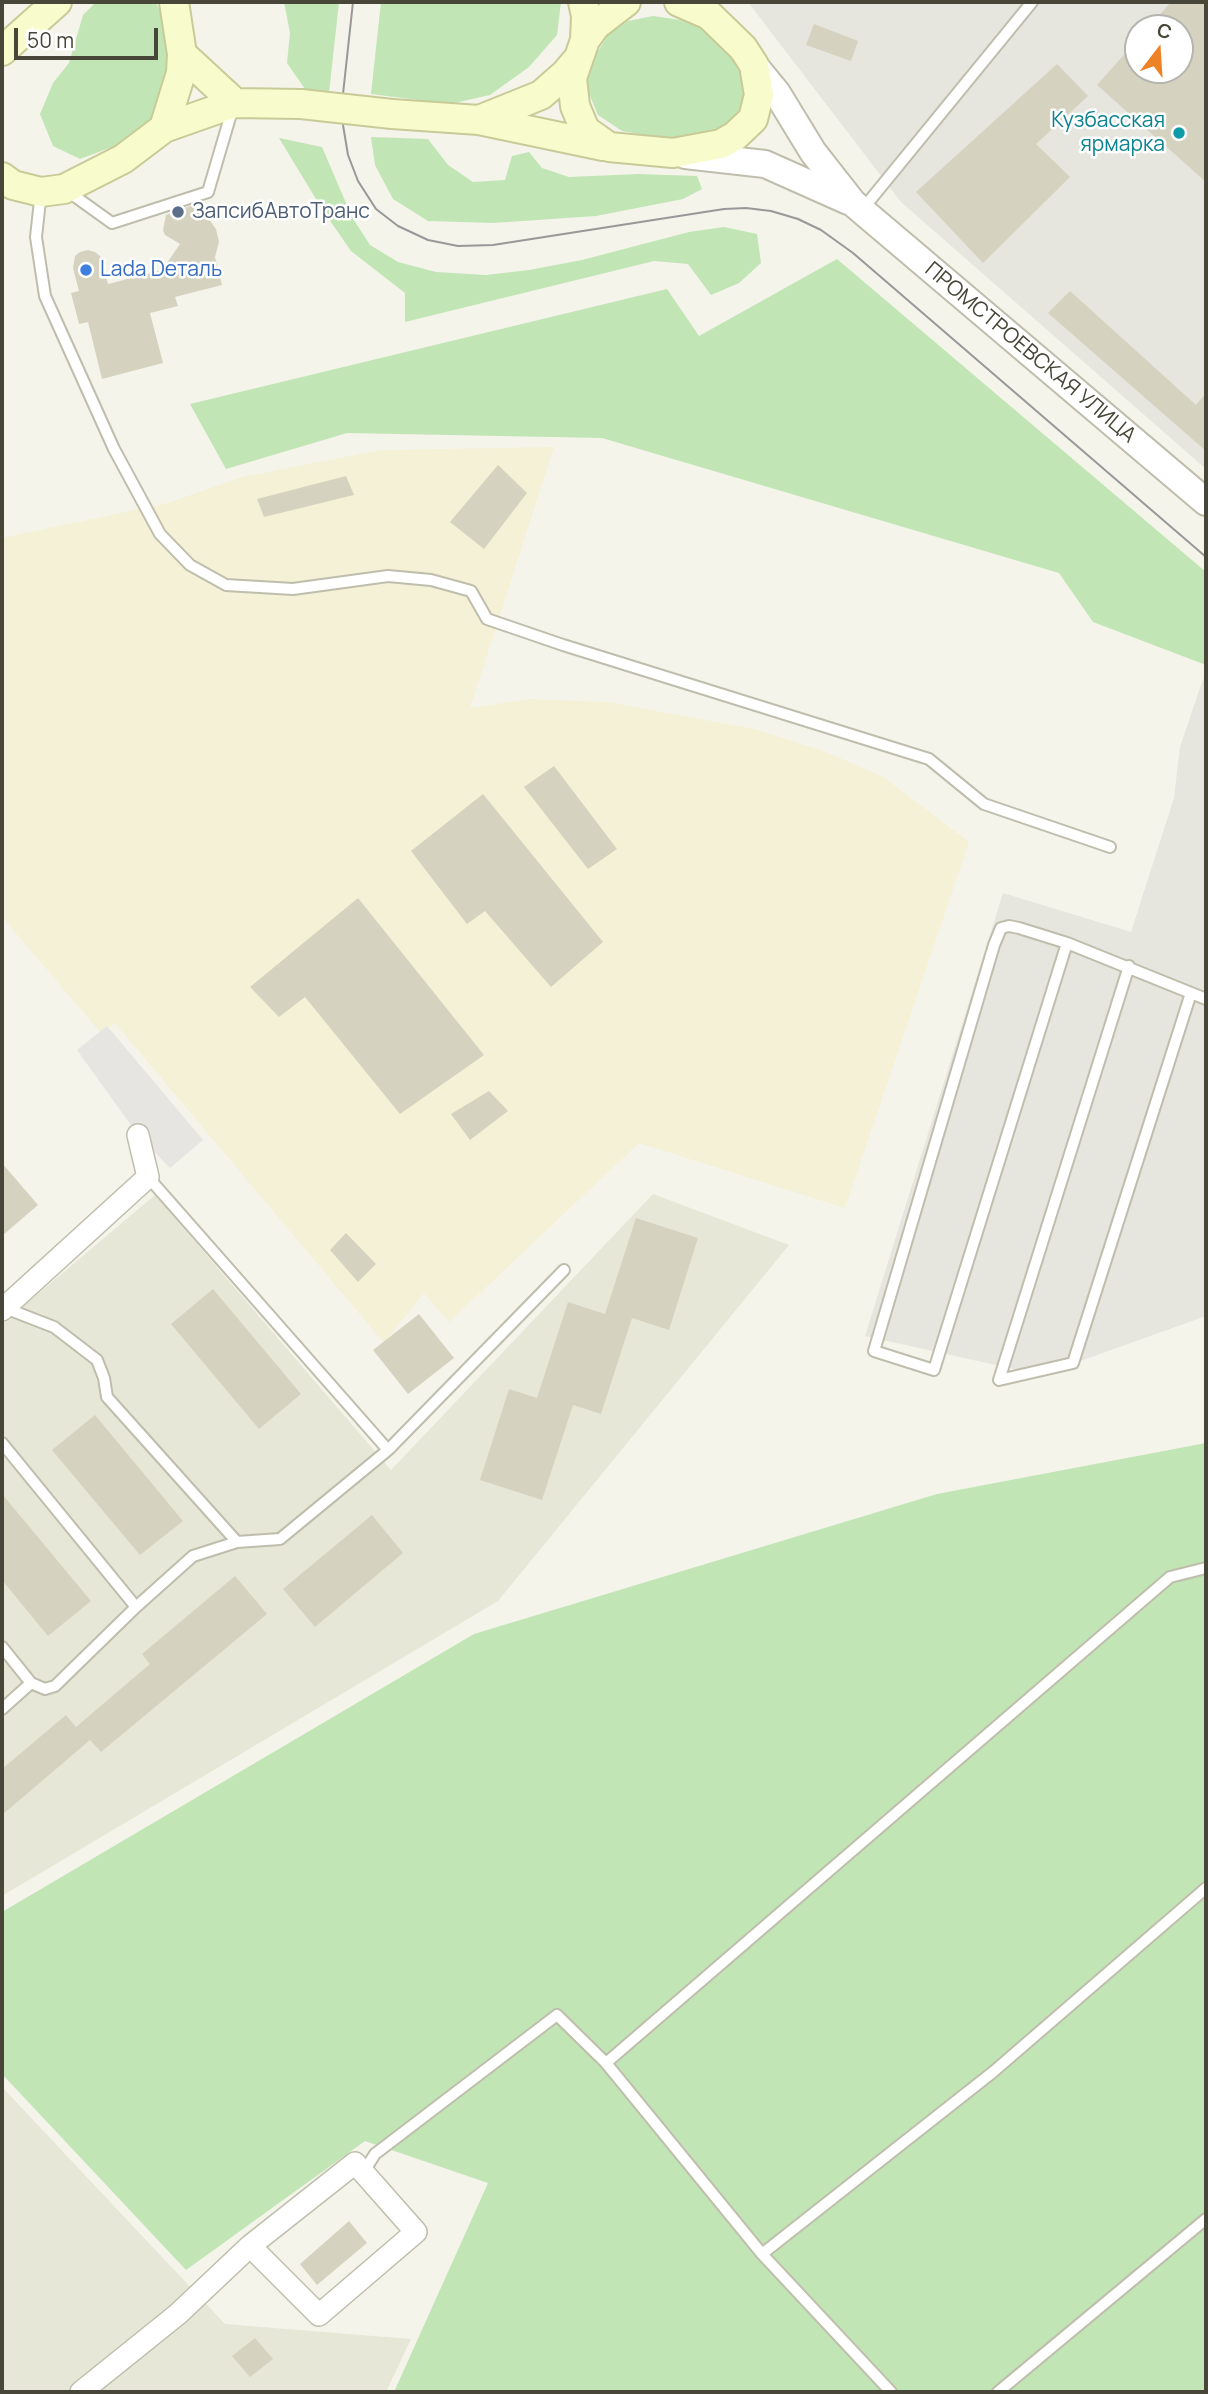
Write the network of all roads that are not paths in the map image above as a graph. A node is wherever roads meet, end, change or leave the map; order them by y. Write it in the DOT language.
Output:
graph roads {
  1 [pos="57,2"];
  2 [pos="174,2"];
  3 [pos="583,2"];
  4 [pos="625,2"];
  5 [pos="679,2"];
  6 [pos="1032,2"];
  7 [pos="581,50"];
  8 [pos="2,51"];
  9 [pos="182,54"];
  10 [pos="754,65"];
  11 [pos="235,103"];
  12 [pos="479,120"];
  13 [pos="164,128"];
  14 [pos="609,147"];
  15 [pos="673,153"];
  16 [pos="6,182"];
  17 [pos="52,190"];
  18 [pos="858,207"];
  19 [pos="1206,502"];
  20 [pos="1110,847"];
  21 [pos="1067,943"];
  22 [pos="1129,966"];
  23 [pos="1191,993"];
  24 [pos="1206,999"];
  25 [pos="138,1135"];
  26 [pos="148,1177"];
  27 [pos="564,1270"];
  28 [pos="3,1309"];
  29 [pos="2,1443"];
  30 [pos="388,1450"];
  31 [pos="237,1542"];
  32 [pos="1206,1568"];
  33 [pos="136,1607"];
  34 [pos="2,1647"];
  35 [pos="31,1683"];
  36 [pos="2,1709"];
  37 [pos="1206,1888"];
  38 [pos="606,2063"];
  39 [pos="363,2173"];
  40 [pos="1206,2219"];
  41 [pos="250,2246"];
  42 [pos="762,2254"];
  43 [pos="81,2392"];
  44 [pos="891,2392"];
  45 [pos="998,2392"];
  1 -- 8 [label="main road"];
  2 -- 9 [label="main road"];
  3 -- 7 [label="main road"];
  4 -- 7 [label="main road"];
  5 -- 10 [label="main road"];
  6 -- 18 [label="lane"];
  7 -- 12 [label="main road"];
  7 -- 14 [label="main road"];
  9 -- 11 [label="main road"];
  9 -- 13 [label="main road"];
  10 -- 15 [label="main road"];
  10 -- 18 [label="street"];
  11 -- 12 [label="main road, bridge"];
  11 -- 13 [label="main road"];
  11 -- 17 [label="lane"];
  12 -- 14 [label="main road"];
  13 -- 17 [label="main road"];
  14 -- 15 [label="main road"];
  15 -- 18 [label="street"];
  16 -- 17 [label="main road"];
  17 -- 20 [label="lane"];
  18 -- 19 [label="street, ПРОМСТРОЕВСКАЯ УЛИЦА"];
  21 -- 21 [label="lane"];
  21 -- 22 [label="lane"];
  22 -- 23 [label="lane"];
  22 -- 23 [label="lane"];
  23 -- 24 [label="lane"];
  25 -- 26 [label="street"];
  26 -- 28 [label="street"];
  26 -- 30 [label="lane"];
  27 -- 30 [label="lane"];
  28 -- 31 [label="lane"];
  29 -- 33 [label="lane"];
  30 -- 31 [label="lane"];
  31 -- 33 [label="lane"];
  32 -- 38 [label="lane"];
  33 -- 35 [label="lane"];
  34 -- 35 [label="lane"];
  35 -- 36 [label="lane"];
  37 -- 42 [label="lane"];
  38 -- 39 [label="lane"];
  38 -- 42 [label="lane"];
  39 -- 41 [label="street"];
  39 -- 41 [label="street"];
  40 -- 45 [label="lane"];
  41 -- 43 [label="street"];
  42 -- 44 [label="lane"];
}
